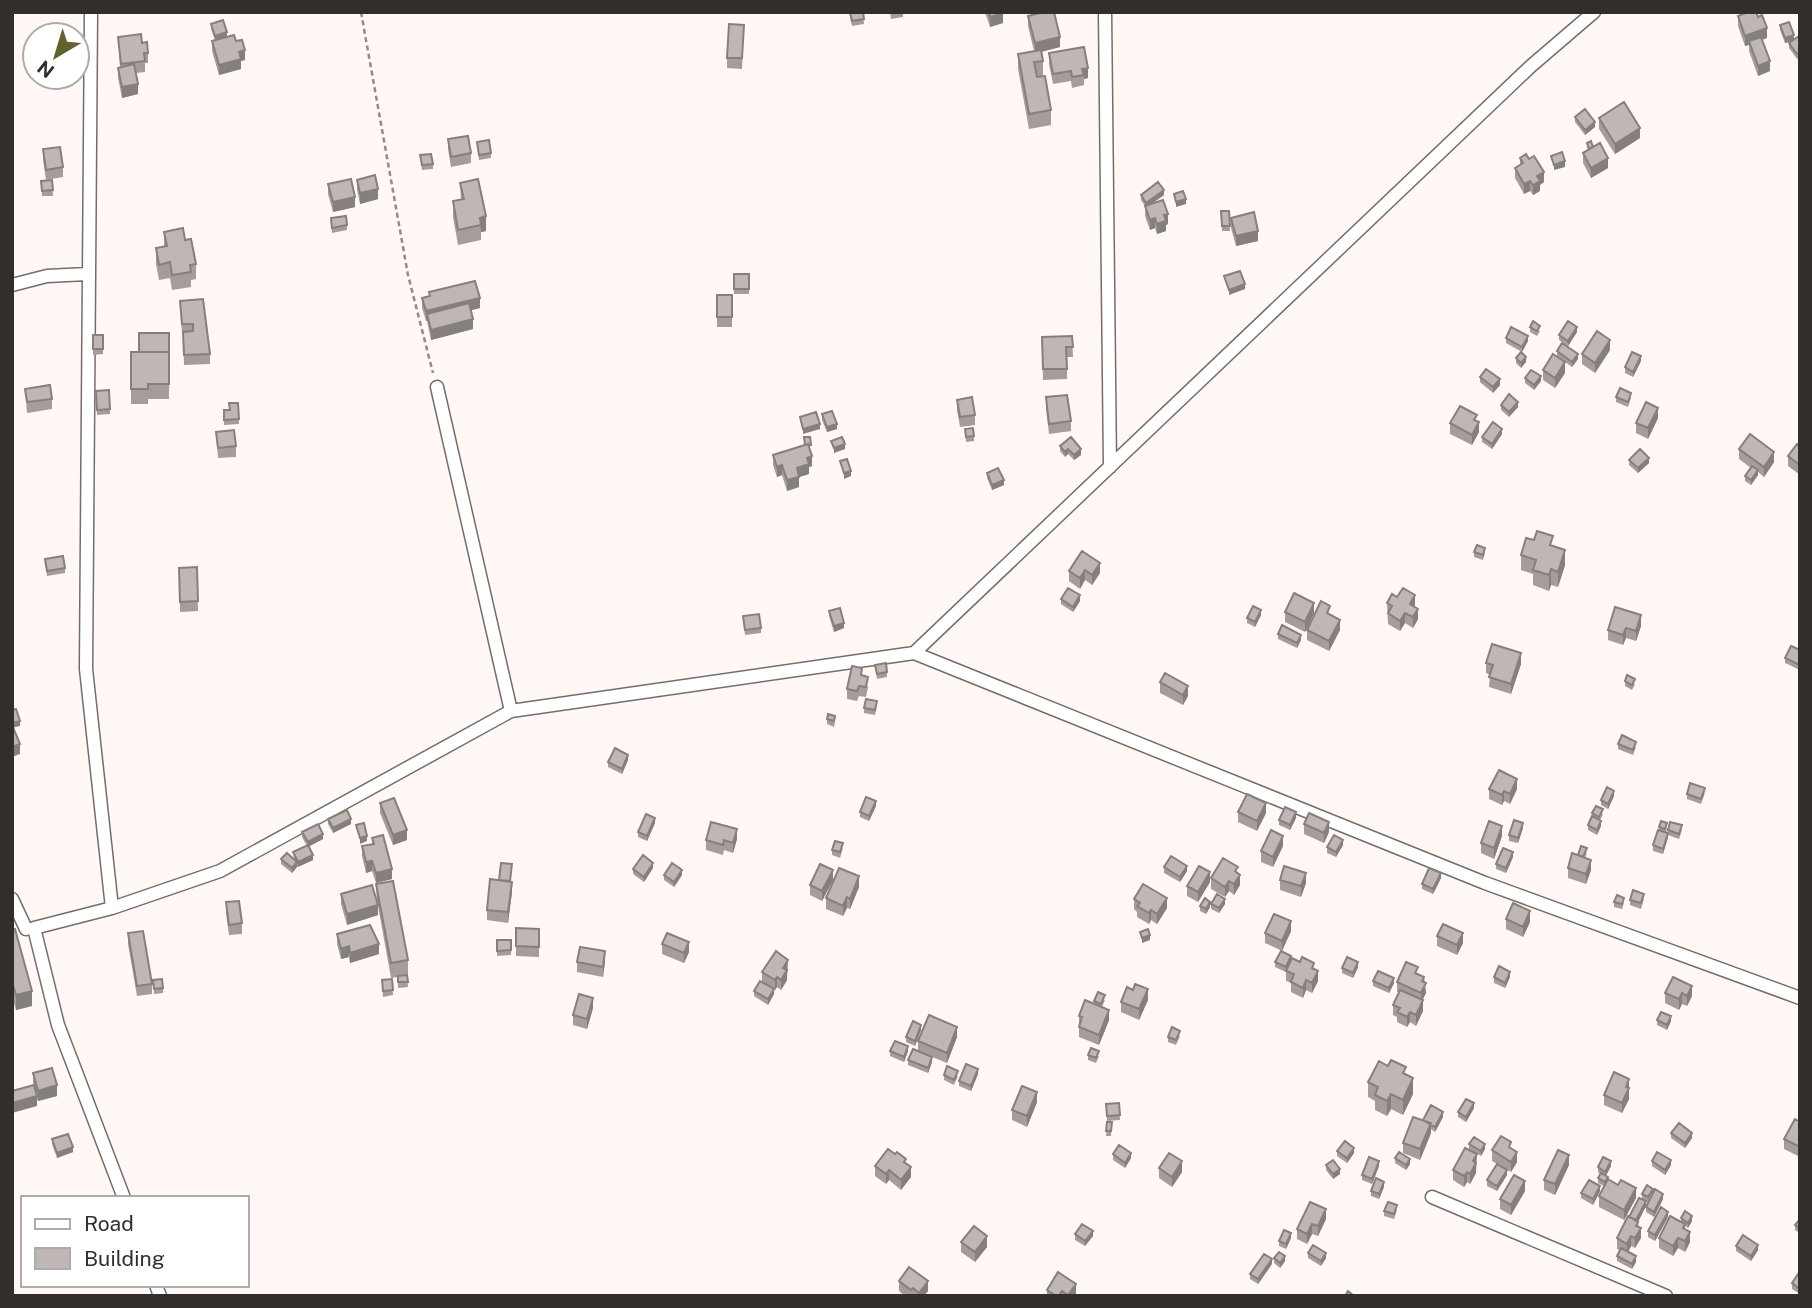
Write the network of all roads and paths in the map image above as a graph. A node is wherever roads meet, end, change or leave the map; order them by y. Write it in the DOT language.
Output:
graph roads {
  1 [pos="91,12"];
  2 [pos="361,12"];
  3 [pos="1105,12"];
  4 [pos="1594,12"];
  5 [pos="87,274"];
  6 [pos="12,285"];
  7 [pos="437,387"];
  8 [pos="1111,467"];
  9 [pos="914,653"];
  10 [pos="511,710"];
  11 [pos="12,899"];
  12 [pos="112,908"];
  13 [pos="30,928"];
  14 [pos="12,931"];
  15 [pos="1800,998"];
  16 [pos="123,1196"];
  17 [pos="1432,1197"];
  18 [pos="1666,1296"];
  1 -- 5 [label="street"];
  2 -- 7 [label="path"];
  3 -- 8 [label="street"];
  4 -- 8 [label="street"];
  5 -- 6 [label="street"];
  5 -- 12 [label="street"];
  7 -- 10 [label="street"];
  8 -- 9 [label="street"];
  9 -- 10 [label="street"];
  9 -- 15 [label="street"];
  10 -- 12 [label="street"];
  11 -- 13 [label="street"];
  12 -- 13 [label="street"];
  13 -- 14 [label="street"];
  13 -- 16 [label="street"];
  17 -- 18 [label="street"];
}
